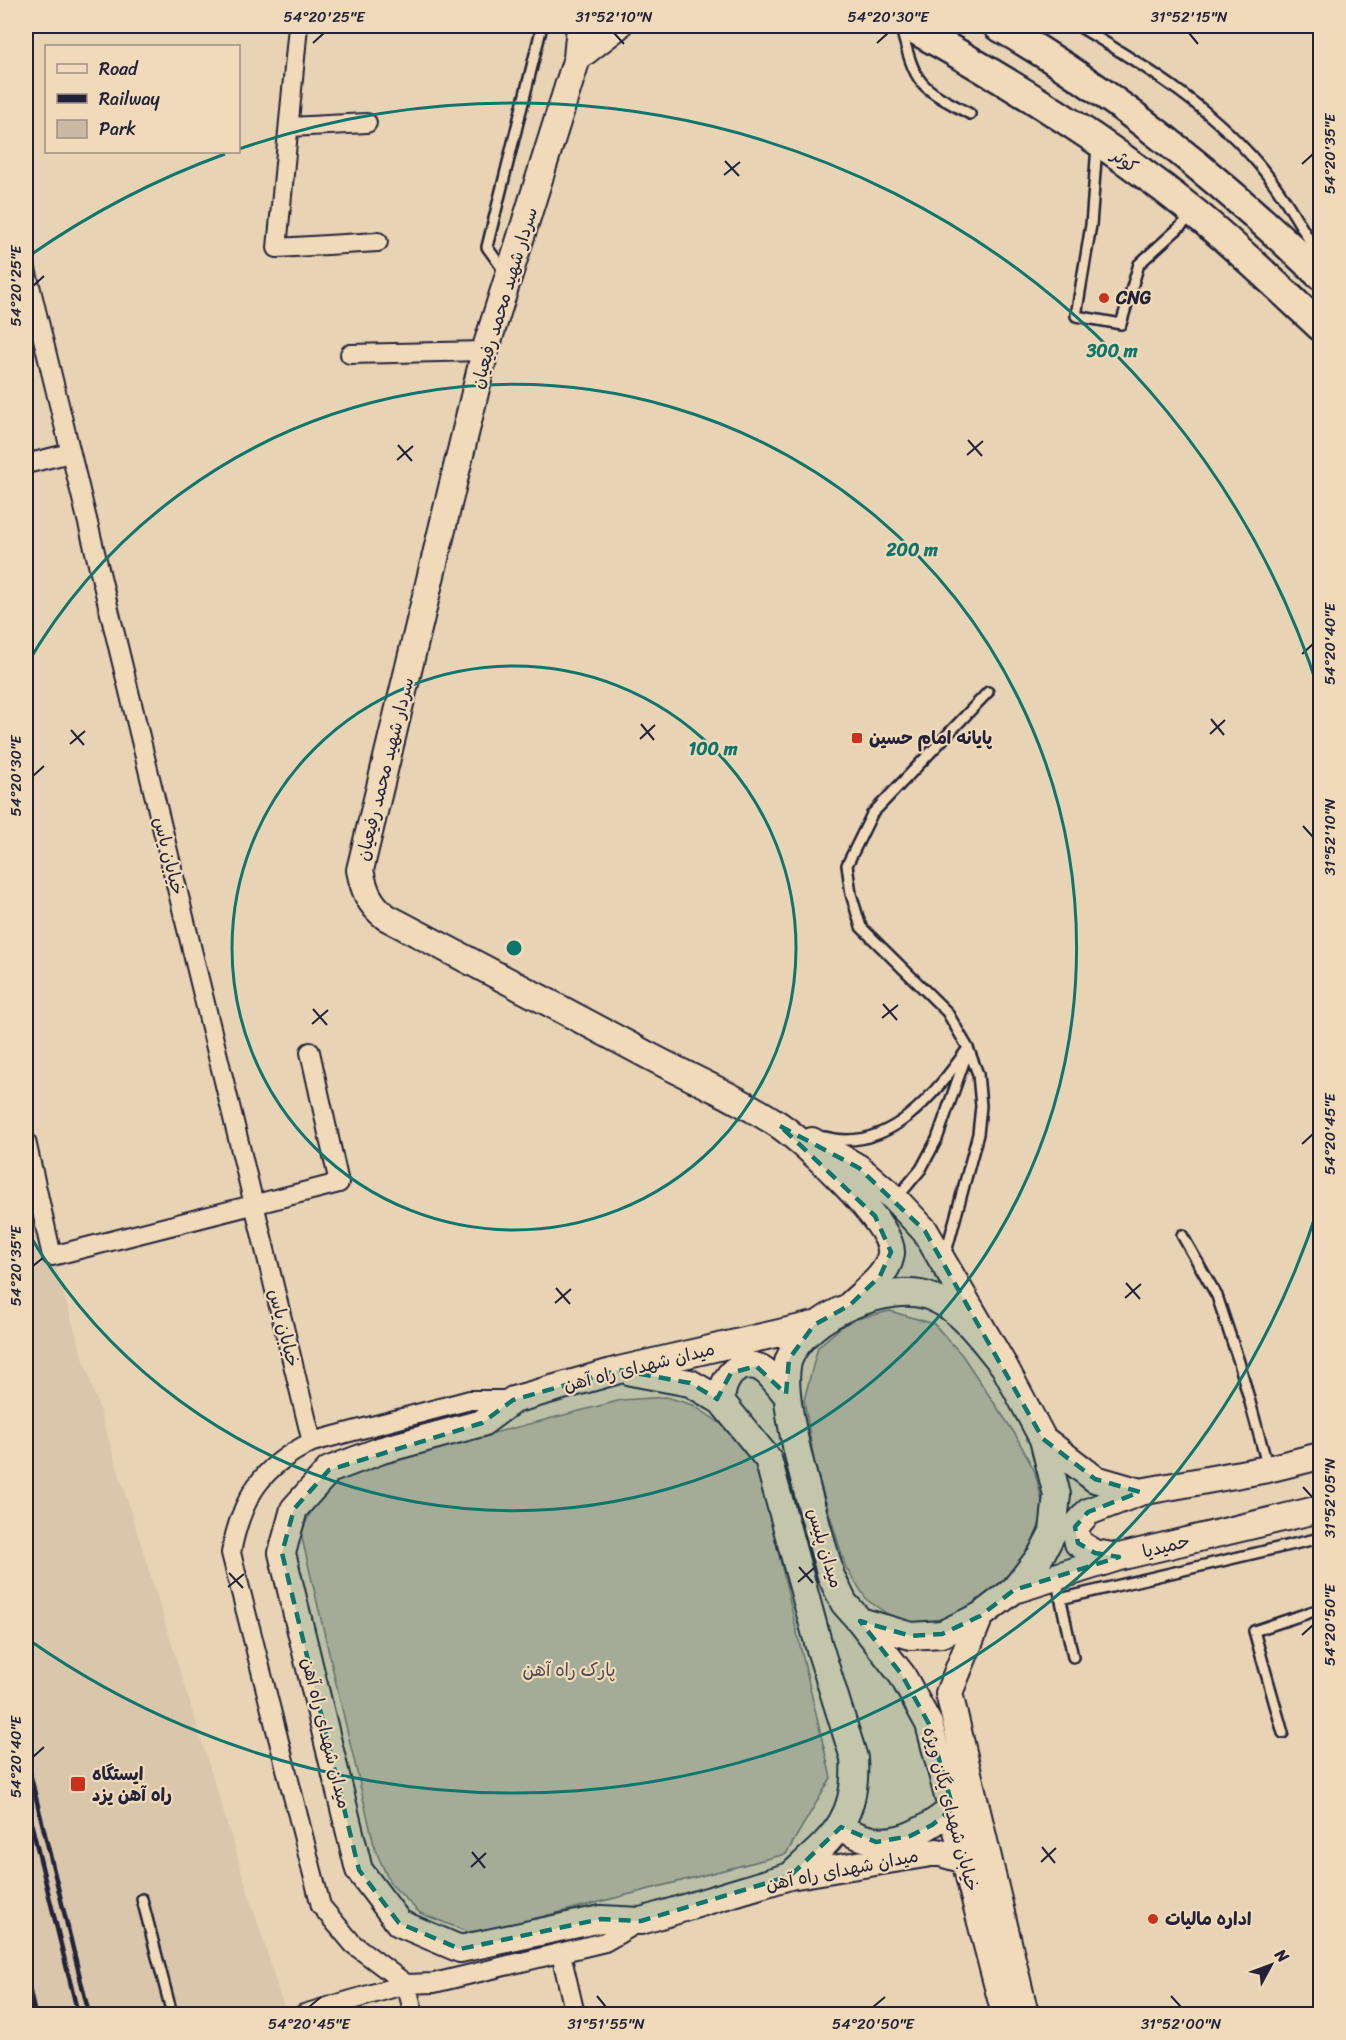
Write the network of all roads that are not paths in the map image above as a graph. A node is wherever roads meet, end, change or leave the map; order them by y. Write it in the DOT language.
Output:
graph roads {
  1 [pos="298,26"];
  2 [pos="542,26"];
  3 [pos="580,26"];
  4 [pos="618,26"];
  5 [pos="900,26"];
  6 [pos="909,26"];
  7 [pos="998,26"];
  8 [pos="1078,26"];
  9 [pos="578,58"];
  10 [pos="970,114"];
  11 [pos="367,123"];
  12 [pos="290,127"];
  13 [pos="1097,141"];
  14 [pos="1195,213"];
  15 [pos="378,242"];
  16 [pos="1320,258"];
  17 [pos="26,269"];
  18 [pos="1320,275"];
  19 [pos="509,277"];
  20 [pos="1320,326"];
  21 [pos="485,351"];
  22 [pos="350,354"];
  23 [pos="70,453"];
  24 [pos="26,464"];
  25 [pos="988,692"];
  26 [pos="968,1048"];
  27 [pos="310,1052"];
  28 [pos="780,1126"];
  29 [pos="26,1141"];
  30 [pos="895,1199"];
  31 [pos="254,1207"];
  32 [pos="1182,1235"];
  33 [pos="944,1262"];
  34 [pos="849,1305"];
  35 [pos="814,1325"];
  36 [pos="1005,1366"];
  37 [pos="619,1370"];
  38 [pos="786,1394"];
  39 [pos="513,1400"];
  40 [pos="721,1401"];
  41 [pos="1043,1439"];
  42 [pos="312,1442"];
  43 [pos="1320,1456"];
  44 [pos="1268,1469"];
  45 [pos="1140,1492"];
  46 [pos="1320,1509"];
  47 [pos="1320,1538"];
  48 [pos="1119,1557"];
  49 [pos="1058,1588"];
  50 [pos="1014,1590"];
  51 [pos="1320,1609"];
  52 [pos="980,1616"];
  53 [pos="860,1621"];
  54 [pos="1073,1657"];
  55 [pos="1283,1733"];
  56 [pos="953,1808"];
  57 [pos="840,1827"];
  58 [pos="965,1860"];
  59 [pos="790,1876"];
  60 [pos="142,1899"];
  61 [pos="641,1922"];
  62 [pos="561,1954"];
  63 [pos="406,1984"];
  64 [pos="172,2014"];
  65 [pos="304,2014"];
  66 [pos="414,2014"];
  67 [pos="575,2014"];
  68 [pos="1005,2014"];
  69 [pos="1025,2014"];
  1 -- 12 [label="street"];
  2 -- 19 [label="lane"];
  3 -- 9 [label="main road, سردار شهید محمد رفیعیان"];
  4 -- 9 [label="main road"];
  5 -- 10 [label="lane"];
  6 -- 13 [label="main road, کوثر"];
  7 -- 18 [label="main road"];
  8 -- 16 [label="lane"];
  9 -- 19 [label="main road, سردار شهید محمد رفیعیان"];
  11 -- 12 [label="street"];
  12 -- 15 [label="street"];
  13 -- 14 [label="main road, کوثر"];
  13 -- 14 [label="lane"];
  14 -- 20 [label="main road, کوثر"];
  17 -- 23 [label="street, خیابان یاس"];
  19 -- 21 [label="main road, سردار شهید محمد رفیعیان"];
  21 -- 22 [label="street"];
  21 -- 28 [label="main road, سردار شهید محمد رفیعیان"];
  23 -- 24 [label="street"];
  23 -- 31 [label="street, خیابان یاس"];
  25 -- 26 [label="lane"];
  26 -- 28 [label="lane"];
  26 -- 30 [label="lane"];
  26 -- 33 [label="lane"];
  27 -- 31 [label="street"];
  28 -- 30 [label="main road"];
  28 -- 34 [label="main road, سردار شهید محمد رفیعیان"];
  29 -- 31 [label="street"];
  30 -- 33 [label="main road"];
  31 -- 42 [label="street, خیابان یاس"];
  32 -- 44 [label="lane"];
  33 -- 36 [label="main road"];
  34 -- 35 [label="main road, میدان پلیس"];
  34 -- 36 [label="main road, میدان پلیس"];
  35 -- 37 [label="main road, میدان شهدای راه آهن"];
  35 -- 38 [label="main road, میدان پلیس"];
  36 -- 41 [label="main road, میدان پلیس"];
  37 -- 39 [label="main road, میدان شهدای راه آهن"];
  37 -- 40 [label="main road"];
  38 -- 40 [label="main road"];
  38 -- 53 [label="main road, میدان پلیس"];
  39 -- 42 [label="street"];
  39 -- 61 [label="main road, میدان شهدای راه آهن"];
  40 -- 57 [label="main road"];
  41 -- 45 [label="main road"];
  41 -- 50 [label="main road, میدان پلیس"];
  42 -- 63 [label="street"];
  43 -- 44 [label="main road"];
  44 -- 45 [label="main road"];
  45 -- 48 [label="main road"];
  46 -- 48 [label="main road, حمیدیا"];
  47 -- 49 [label="lane"];
  48 -- 49 [label="main road, حمیدیا"];
  49 -- 50 [label="main road, حمیدیا"];
  49 -- 54 [label="lane"];
  50 -- 52 [label="main road, میدان پلیس"];
  51 -- 55 [label="lane"];
  52 -- 53 [label="main road, میدان پلیس"];
  52 -- 69 [label="main road, خیابان شهدای یگان ویژه"];
  53 -- 56 [label="main road, خیابان شهدای یگان ویژه"];
  56 -- 57 [label="main road"];
  56 -- 58 [label="main road, خیابان شهدای یگان ویژه"];
  57 -- 59 [label="main road"];
  58 -- 59 [label="main road, میدان شهدای راه آهن"];
  58 -- 68 [label="main road, خیابان شهدای یگان ویژه"];
  59 -- 61 [label="main road, میدان شهدای راه آهن"];
  60 -- 64 [label="lane"];
  61 -- 62 [label="street"];
  62 -- 63 [label="street"];
  62 -- 67 [label="street"];
  63 -- 65 [label="street"];
  63 -- 66 [label="street"];
}
